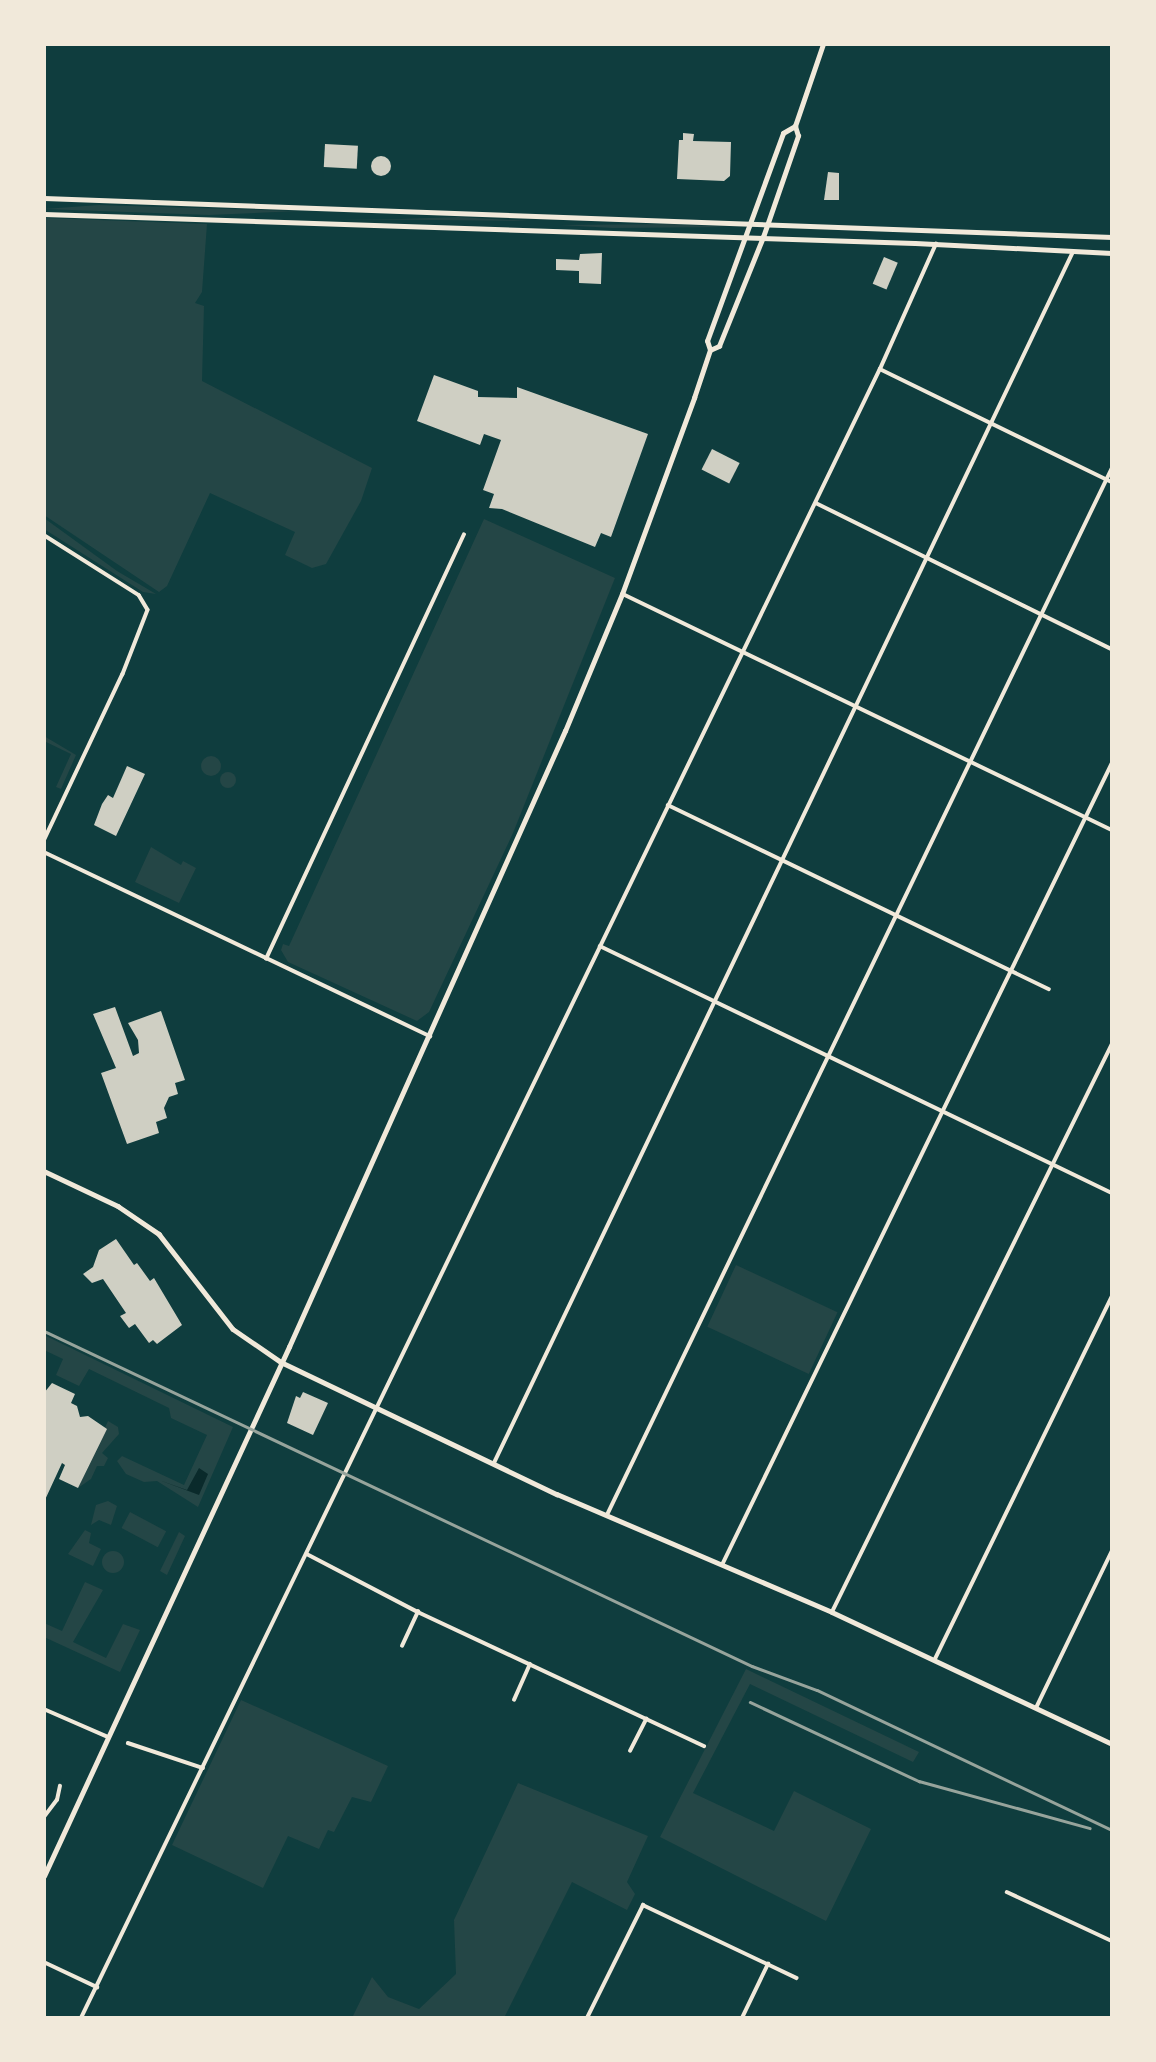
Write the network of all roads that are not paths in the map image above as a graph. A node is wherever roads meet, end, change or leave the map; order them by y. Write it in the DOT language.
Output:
graph roads {
  1 [pos="823,44"];
  2 [pos="795,126"];
  3 [pos="44,198"];
  4 [pos="44,214"];
  5 [pos="750,221"];
  6 [pos="768,222"];
  7 [pos="744,237"];
  8 [pos="762,237"];
  9 [pos="1112,237"];
  10 [pos="936,243"];
  11 [pos="1074,250"];
  12 [pos="1112,254"];
  13 [pos="710,350"];
  14 [pos="880,369"];
  15 [pos="995,424"];
  16 [pos="1112,468"];
  17 [pos="1107,480"];
  18 [pos="1112,482"];
  19 [pos="815,503"];
  20 [pos="44,535"];
  21 [pos="464,536"];
  22 [pos="929,558"];
  23 [pos="622,594"];
  24 [pos="1042,614"];
  25 [pos="1112,649"];
  26 [pos="743,651"];
  27 [pos="856,707"];
  28 [pos="1112,762"];
  29 [pos="971,763"];
  30 [pos="668,805"];
  31 [pos="1084,818"];
  32 [pos="1112,830"];
  33 [pos="44,841"];
  34 [pos="44,852"];
  35 [pos="783,860"];
  36 [pos="898,916"];
  37 [pos="600,946"];
  38 [pos="266,959"];
  39 [pos="1010,970"];
  40 [pos="1049,989"];
  41 [pos="715,1003"];
  42 [pos="430,1036"];
  43 [pos="1112,1044"];
  44 [pos="829,1058"];
  45 [pos="943,1114"];
  46 [pos="1051,1165"];
  47 [pos="44,1171"];
  48 [pos="1112,1193"];
  49 [pos="1112,1296"];
  50 [pos="281,1362"];
  51 [pos="377,1407"];
  52 [pos="494,1463"];
  53 [pos="607,1515"];
  54 [pos="1112,1551"];
  55 [pos="307,1554"];
  56 [pos="723,1563"];
  57 [pos="418,1612"];
  58 [pos="832,1612"];
  59 [pos="402,1646"];
  60 [pos="934,1659"];
  61 [pos="530,1664"];
  62 [pos="514,1700"];
  63 [pos="1036,1708"];
  64 [pos="44,1709"];
  65 [pos="646,1719"];
  66 [pos="108,1737"];
  67 [pos="128,1743"];
  68 [pos="1112,1744"];
  69 [pos="704,1746"];
  70 [pos="630,1751"];
  71 [pos="203,1768"];
  72 [pos="60,1786"];
  73 [pos="44,1817"];
  74 [pos="44,1876"];
  75 [pos="1007,1892"];
  76 [pos="1112,1941"];
  77 [pos="44,1962"];
  78 [pos="768,1964"];
  79 [pos="797,1978"];
  80 [pos="97,1987"];
  81 [pos="81,2018"];
  82 [pos="587,2018"];
  83 [pos="742,2018"];
  1 -- 2 [label="main road"];
  2 -- 5 [label="main road"];
  2 -- 6 [label="main road"];
  3 -- 5 [label="main road"];
  4 -- 7 [label="main road"];
  5 -- 6 [label="main road"];
  5 -- 7 [label="main road"];
  6 -- 8 [label="main road"];
  6 -- 9 [label="main road"];
  7 -- 8 [label="main road"];
  7 -- 13 [label="main road"];
  8 -- 10 [label="main road"];
  8 -- 13 [label="main road"];
  10 -- 11 [label="main road"];
  10 -- 14 [label="street"];
  11 -- 12 [label="main road"];
  11 -- 15 [label="street"];
  13 -- 23 [label="main road"];
  14 -- 15 [label="street"];
  14 -- 19 [label="street"];
  15 -- 17 [label="street"];
  15 -- 22 [label="street"];
  16 -- 17 [label="street"];
  17 -- 18 [label="street"];
  17 -- 24 [label="street"];
  19 -- 22 [label="street"];
  19 -- 26 [label="street"];
  20 -- 33 [label="street"];
  21 -- 38 [label="street"];
  22 -- 24 [label="street"];
  22 -- 27 [label="street"];
  23 -- 26 [label="street"];
  23 -- 42 [label="main road"];
  24 -- 25 [label="street"];
  24 -- 29 [label="street"];
  26 -- 27 [label="street"];
  26 -- 30 [label="street"];
  27 -- 29 [label="street"];
  27 -- 35 [label="street"];
  28 -- 31 [label="street"];
  29 -- 31 [label="street"];
  29 -- 36 [label="street"];
  30 -- 35 [label="street"];
  30 -- 37 [label="street"];
  31 -- 32 [label="street"];
  31 -- 39 [label="street"];
  34 -- 38 [label="street"];
  35 -- 36 [label="street"];
  35 -- 41 [label="street"];
  36 -- 39 [label="street"];
  36 -- 44 [label="street"];
  37 -- 41 [label="street"];
  37 -- 51 [label="street"];
  38 -- 42 [label="street"];
  39 -- 40 [label="street"];
  39 -- 45 [label="street"];
  41 -- 44 [label="street"];
  41 -- 52 [label="street"];
  42 -- 50 [label="main road"];
  43 -- 46 [label="street"];
  44 -- 45 [label="street"];
  44 -- 53 [label="street"];
  45 -- 46 [label="street"];
  45 -- 56 [label="street"];
  46 -- 48 [label="street"];
  46 -- 58 [label="street"];
  47 -- 50 [label="main road"];
  49 -- 60 [label="street"];
  50 -- 51 [label="main road"];
  50 -- 66 [label="main road"];
  51 -- 52 [label="main road"];
  51 -- 55 [label="street"];
  52 -- 53 [label="main road"];
  53 -- 56 [label="main road"];
  54 -- 63 [label="street"];
  55 -- 57 [label="street"];
  55 -- 71 [label="street"];
  56 -- 58 [label="main road"];
  57 -- 59 [label="street"];
  57 -- 61 [label="street"];
  58 -- 60 [label="main road"];
  60 -- 63 [label="main road"];
  61 -- 62 [label="street"];
  61 -- 65 [label="street"];
  63 -- 68 [label="main road"];
  64 -- 66 [label="street"];
  65 -- 69 [label="street"];
  65 -- 70 [label="street"];
  66 -- 74 [label="main road"];
  67 -- 71 [label="street"];
  71 -- 80 [label="street"];
  72 -- 73 [label="street"];
  75 -- 76 [label="street"];
  77 -- 80 [label="street"];
  78 -- 79 [label="street"];
  78 -- 82 [label="street"];
  78 -- 83 [label="street"];
  80 -- 81 [label="street"];
}
